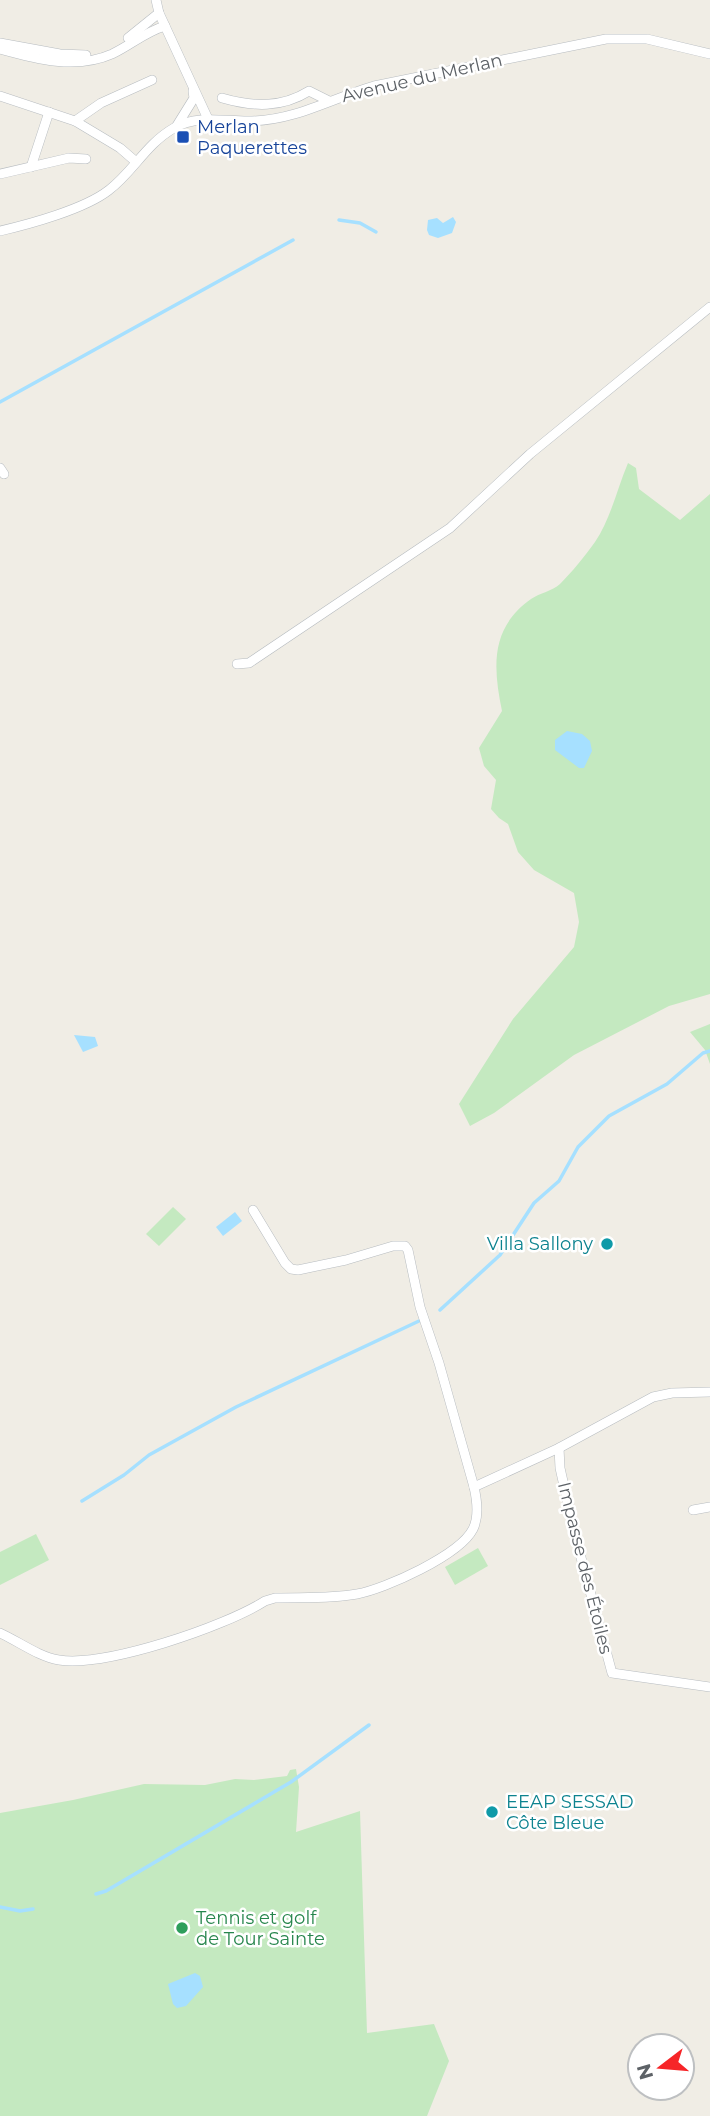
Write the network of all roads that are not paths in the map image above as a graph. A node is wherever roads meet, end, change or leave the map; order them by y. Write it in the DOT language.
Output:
graph roads {
  1 [pos="156,0"];
  2 [pos="159,13"];
  3 [pos="165,26"];
  4 [pos="0,43"];
  5 [pos="0,50"];
  6 [pos="710,54"];
  7 [pos="152,80"];
  8 [pos="193,89"];
  9 [pos="0,96"];
  10 [pos="222,97"];
  11 [pos="329,101"];
  12 [pos="49,112"];
  13 [pos="208,119"];
  14 [pos="75,121"];
  15 [pos="176,127"];
  16 [pos="86,159"];
  17 [pos="135,160"];
  18 [pos="31,167"];
  19 [pos="0,174"];
  20 [pos="0,231"];
  21 [pos="710,307"];
  22 [pos="237,664"];
  23 [pos="253,1210"];
  24 [pos="710,1392"];
  25 [pos="559,1448"];
  26 [pos="474,1487"];
  27 [pos="710,1507"];
  28 [pos="693,1510"];
  29 [pos="0,1633"];
  30 [pos="710,1687"];
  1 -- 2 [label="street"];
  2 -- 3 [label="street"];
  2 -- 4 [label="street"];
  3 -- 5 [label="street"];
  3 -- 8 [label="street"];
  6 -- 11 [label="street, Avenue du Merlan"];
  7 -- 14 [label="street"];
  8 -- 13 [label="street"];
  8 -- 15 [label="street"];
  9 -- 12 [label="street"];
  10 -- 11 [label="street"];
  11 -- 13 [label="street, Avenue du Merlan"];
  12 -- 14 [label="street"];
  12 -- 18 [label="street"];
  13 -- 15 [label="street, Avenue du Merlan"];
  14 -- 17 [label="street"];
  15 -- 17 [label="street, Avenue du Merlan"];
  16 -- 18 [label="street"];
  17 -- 20 [label="street, Avenue du Merlan"];
  18 -- 19 [label="street"];
  21 -- 22 [label="street"];
  23 -- 26 [label="street"];
  24 -- 25 [label="street"];
  25 -- 26 [label="street"];
  25 -- 30 [label="street, Impasse des Étoiles"];
  26 -- 29 [label="street"];
  27 -- 28 [label="street"];
}
